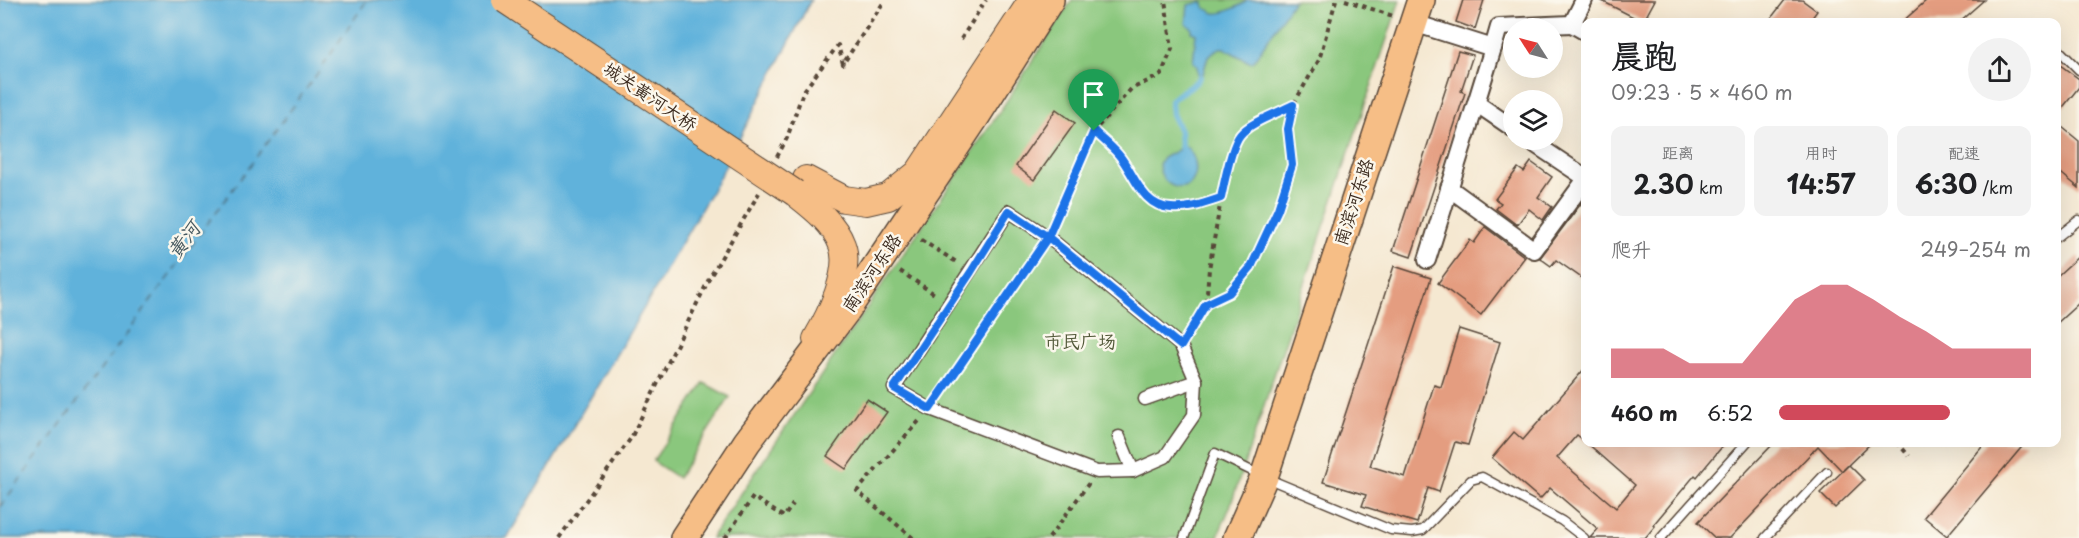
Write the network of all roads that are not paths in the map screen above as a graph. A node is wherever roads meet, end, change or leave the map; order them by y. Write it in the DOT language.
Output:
graph roads {
  1 [pos="505,0"];
  2 [pos="534,0"];
  3 [pos="1032,0"];
  4 [pos="1050,0"];
  5 [pos="1584,0"];
  6 [pos="1417,11"];
  7 [pos="1579,28"];
  8 [pos="1492,48"];
  9 [pos="2061,53"];
  10 [pos="2079,70"];
  11 [pos="1476,103"];
  12 [pos="1503,121"];
  13 [pos="1544,150"];
  14 [pos="1581,175"];
  15 [pos="1581,185"];
  16 [pos="801,186"];
  17 [pos="1449,188"];
  18 [pos="2079,220"];
  19 [pos="2061,234"];
  20 [pos="1427,260"];
  21 [pos="1196,381"];
  22 [pos="783,395"];
  23 [pos="1145,399"];
  24 [pos="1119,436"];
  25 [pos="1743,447"];
  26 [pos="1133,471"];
  27 [pos="1827,472"];
  28 [pos="1264,477"];
  29 [pos="684,538"];
  30 [pos="1184,538"];
  31 [pos="1237,538"];
  32 [pos="1584,538"];
  33 [pos="1661,538"];
  34 [pos="1765,538"];
  1 -- 16 [label="main road, 城关黄河大桥, bridge"];
  2 -- 16 [label="main road, 城关黄河大桥"];
  3 -- 16 [label="main road"];
  4 -- 22 [label="highway, 南滨河东路"];
  5 -- 7 [label="street"];
  6 -- 8 [label="street"];
  6 -- 28 [label="highway, 南滨河东路"];
  7 -- 8 [label="street"];
  8 -- 11 [label="street"];
  9 -- 10 [label="lane"];
  11 -- 12 [label="street"];
  11 -- 17 [label="street"];
  13 -- 14 [label="street"];
  15 -- 17 [label="street"];
  16 -- 22 [label="main road"];
  17 -- 20 [label="street"];
  18 -- 19 [label="lane"];
  21 -- 23 [label="street"];
  21 -- 26 [label="street"];
  21 -- 26 [label="street"];
  22 -- 29 [label="highway, 南滨河东路"];
  24 -- 26 [label="street"];
  25 -- 33 [label="lane"];
  27 -- 34 [label="lane"];
  28 -- 30 [label="lane"];
  28 -- 31 [label="highway, 南滨河东路"];
  28 -- 32 [label="lane"];
}
